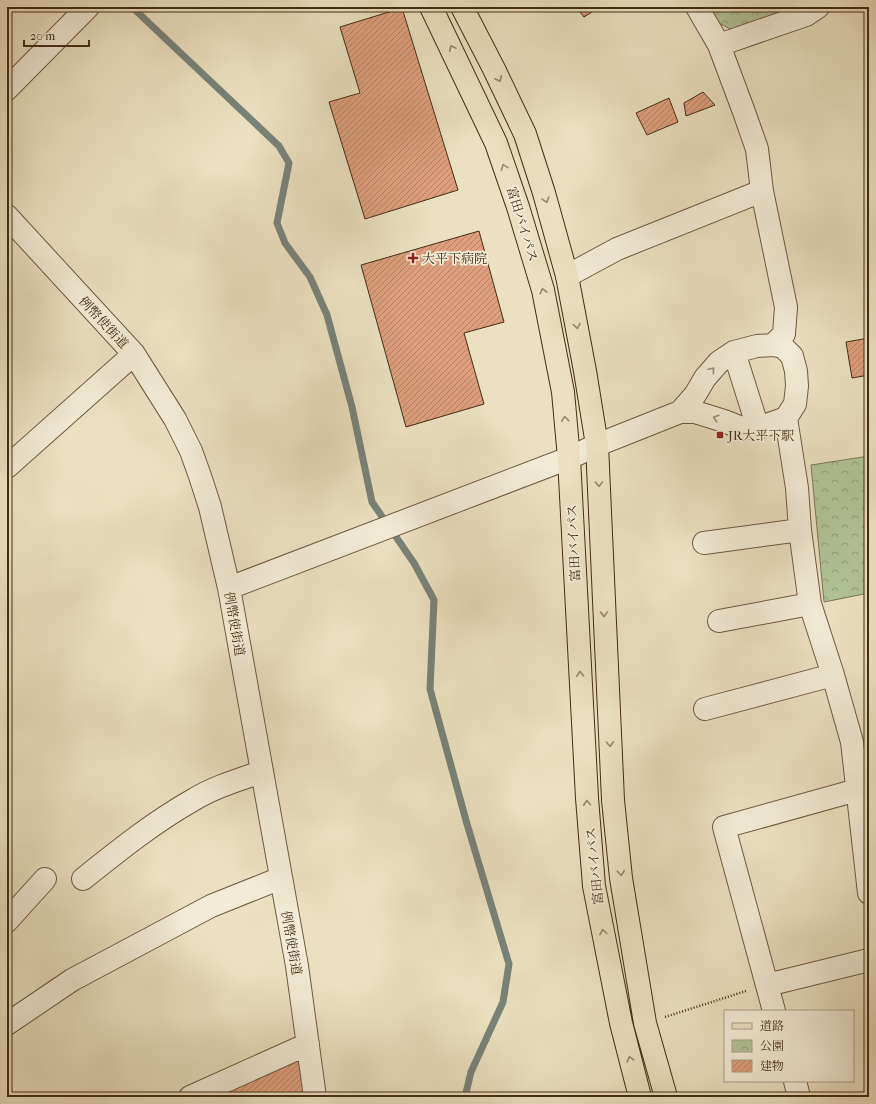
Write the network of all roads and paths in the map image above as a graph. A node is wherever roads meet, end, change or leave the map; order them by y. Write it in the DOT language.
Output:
graph roads {
  1 [pos="88,7"];
  2 [pos="431,7"];
  3 [pos="462,7"];
  4 [pos="697,7"];
  5 [pos="818,7"];
  6 [pos="719,45"];
  7 [pos="7,89"];
  8 [pos="762,191"];
  9 [pos="7,216"];
  10 [pos="567,276"];
  11 [pos="773,345"];
  12 [pos="734,352"];
  13 [pos="134,354"];
  14 [pos="680,412"];
  15 [pos="786,418"];
  16 [pos="758,428"];
  17 [pos="597,445"];
  18 [pos="569,458"];
  19 [pos="7,467"];
  20 [pos="800,530"];
  21 [pos="704,543"];
  22 [pos="229,588"];
  23 [pos="810,604"];
  24 [pos="719,621"];
  25 [pos="833,675"];
  26 [pos="705,709"];
  27 [pos="261,772"];
  28 [pos="857,790"];
  29 [pos="281,878"];
  30 [pos="45,879"];
  31 [pos="83,879"];
  32 [pos="869,892"];
  33 [pos="7,921"];
  34 [pos="869,960"];
  35 [pos="767,985"];
  36 [pos="774,1010"];
  37 [pos="645,1023"];
  38 [pos="7,1024"];
  39 [pos="308,1044"];
  40 [pos="794,1082"];
  41 [pos="190,1097"];
  42 [pos="315,1097"];
  43 [pos="640,1097"];
  44 [pos="666,1097"];
  45 [pos="799,1097"];
  1 -- 7 [label="street"];
  18 -- 2 [label="main road, 富田バイパス, one-way"];
  3 -- 10 [label="main road, 富田バイパス, one-way"];
  4 -- 6 [label="street"];
  5 -- 6 [label="street"];
  6 -- 8 [label="street"];
  8 -- 10 [label="street"];
  8 -- 11 [label="street"];
  9 -- 13 [label="street, 例幣使街道"];
  10 -- 17 [label="main road, 富田バイパス, one-way"];
  11 -- 12 [label="street"];
  11 -- 15 [label="street"];
  14 -- 12 [label="street, one-way"];
  12 -- 16 [label="street"];
  13 -- 19 [label="street"];
  13 -- 22 [label="street, 例幣使街道"];
  16 -- 14 [label="street, one-way"];
  14 -- 17 [label="street"];
  15 -- 16 [label="street"];
  15 -- 20 [label="street"];
  17 -- 18 [label="street"];
  17 -- 37 [label="main road, 富田バイパス, one-way"];
  18 -- 22 [label="street"];
  43 -- 18 [label="main road, 富田バイパス, one-way"];
  20 -- 21 [label="street"];
  20 -- 23 [label="street"];
  22 -- 27 [label="street, 例幣使街道"];
  23 -- 24 [label="street"];
  23 -- 25 [label="street"];
  25 -- 26 [label="street"];
  25 -- 28 [label="street"];
  27 -- 29 [label="street, 例幣使街道"];
  27 -- 31 [label="street"];
  28 -- 32 [label="street"];
  28 -- 35 [label="street"];
  29 -- 38 [label="street"];
  29 -- 39 [label="street, 例幣使街道"];
  30 -- 33 [label="street"];
  34 -- 35 [label="street"];
  35 -- 36 [label="street"];
  35 -- 37 [label="path"];
  37 -- 44 [label="main road, 富田バイパス"];
  39 -- 41 [label="street"];
  39 -- 42 [label="street, 例幣使街道"];
  40 -- 45 [label="street"];
}
